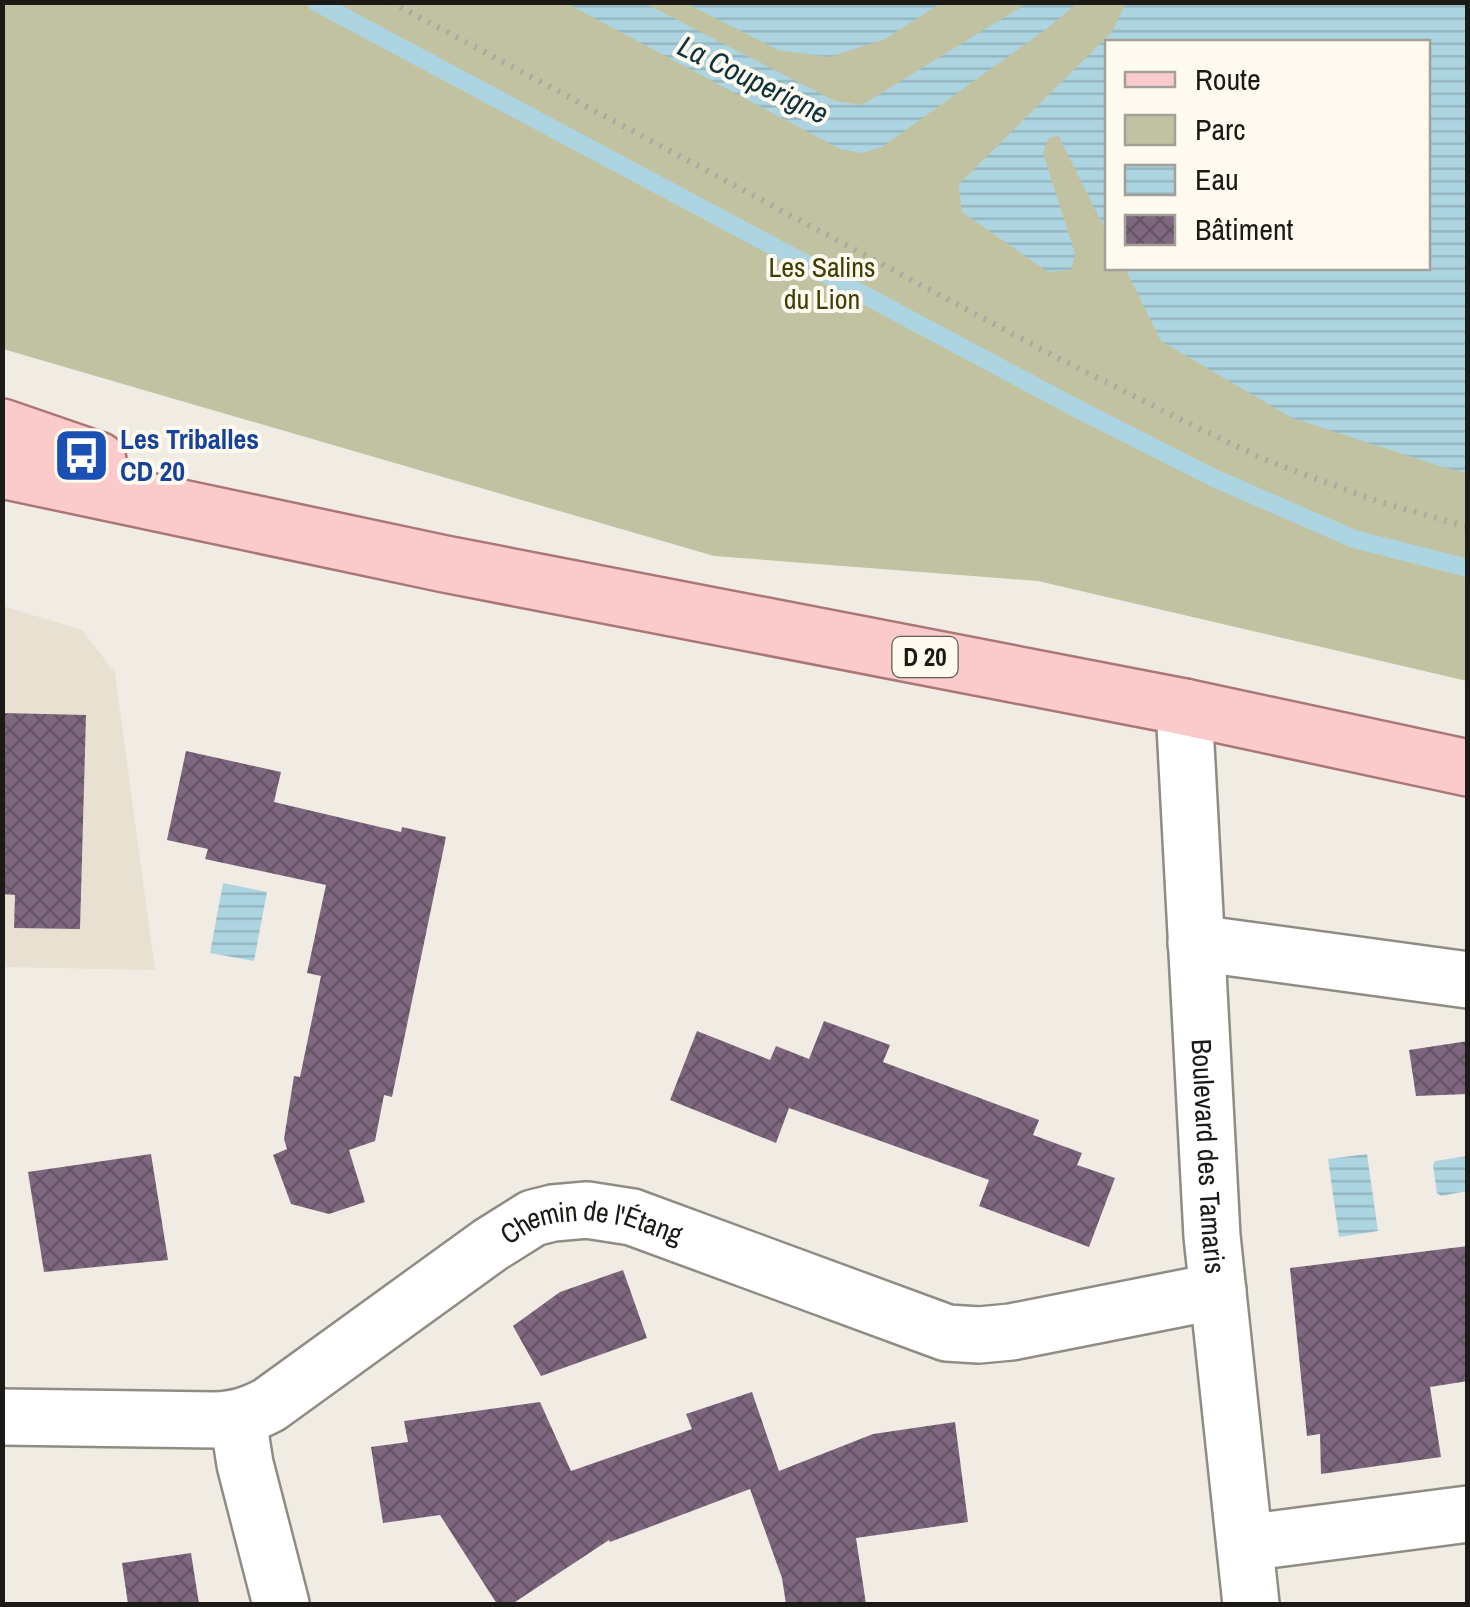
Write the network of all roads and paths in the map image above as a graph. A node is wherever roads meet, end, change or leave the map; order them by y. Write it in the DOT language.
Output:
graph roads {
  1 [pos="390,2"];
  2 [pos="2,427"];
  3 [pos="2,470"];
  4 [pos="1468,527"];
  5 [pos="382,550"];
  6 [pos="1184,707"];
  7 [pos="1468,768"];
  8 [pos="1196,943"];
  9 [pos="1468,980"];
  10 [pos="1218,1290"];
  11 [pos="2,1416"];
  12 [pos="238,1419"];
  13 [pos="1468,1514"];
  14 [pos="1245,1543"];
  15 [pos="281,1604"];
  16 [pos="1251,1604"];
  1 -- 4 [label="path"];
  2 -- 5 [label="main road, D 20"];
  3 -- 5 [label="main road, D 20"];
  5 -- 6 [label="main road, D 20"];
  6 -- 7 [label="main road, D 20"];
  6 -- 8 [label="street, Boulevard des Tamaris"];
  8 -- 9 [label="street"];
  8 -- 10 [label="street, Boulevard des Tamaris"];
  10 -- 12 [label="street, Chemin de l'Étang"];
  10 -- 14 [label="street, Boulevard des Tamaris"];
  11 -- 12 [label="street, Chemin de l'Étang"];
  12 -- 15 [label="street"];
  13 -- 14 [label="street"];
  14 -- 16 [label="street, Boulevard des Tamaris"];
}
